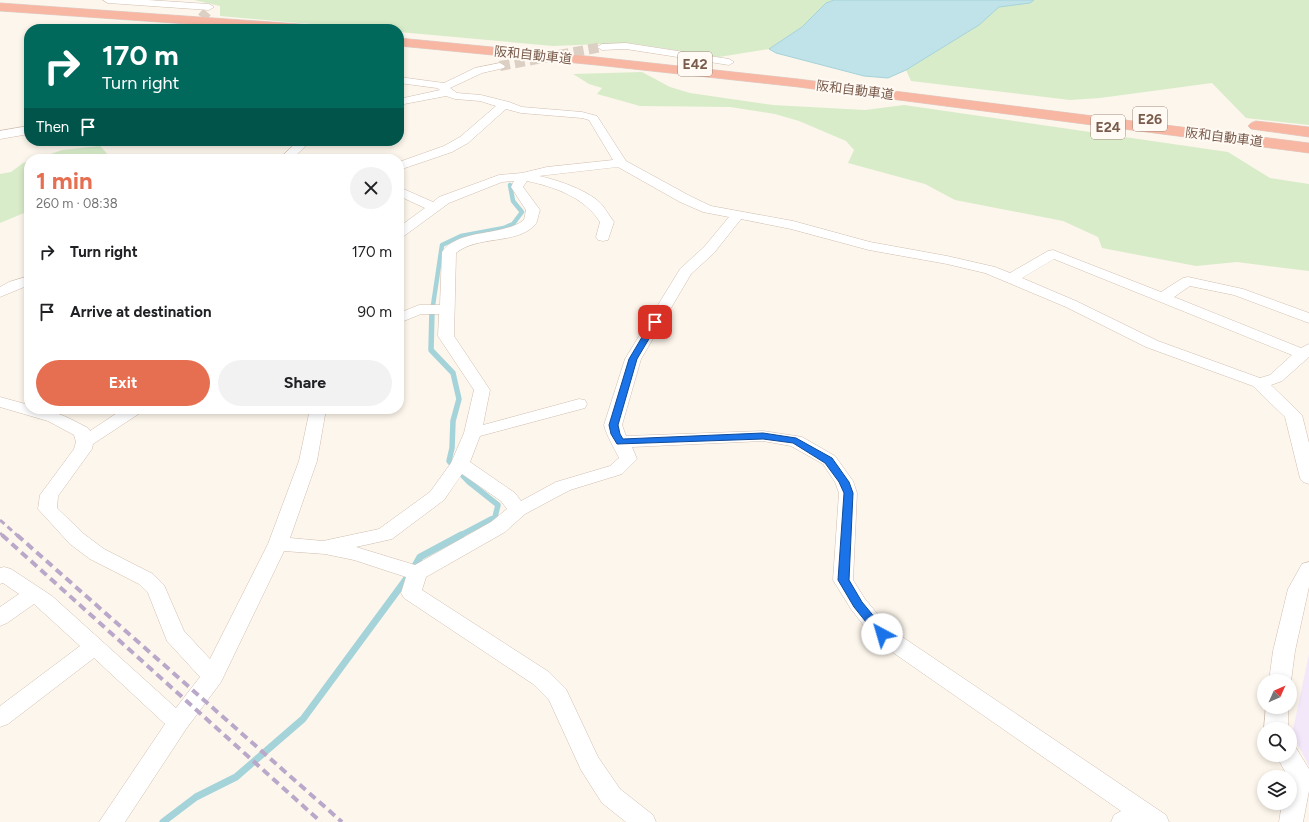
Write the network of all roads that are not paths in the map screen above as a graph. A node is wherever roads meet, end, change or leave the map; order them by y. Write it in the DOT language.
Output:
graph roads {
  1 [pos="108,0"];
  2 [pos="206,6"];
  3 [pos="0,7"];
  4 [pos="0,12"];
  5 [pos="169,24"];
  6 [pos="243,24"];
  7 [pos="404,36"];
  8 [pos="404,43"];
  9 [pos="602,47"];
  10 [pos="729,62"];
  11 [pos="500,66"];
  12 [pos="404,81"];
  13 [pos="446,89"];
  14 [pos="907,96"];
  15 [pos="990,98"];
  16 [pos="404,101"];
  17 [pos="505,104"];
  18 [pos="1184,118"];
  19 [pos="1239,124"];
  20 [pos="24,131"];
  21 [pos="1309,132"];
  22 [pos="0,135"];
  23 [pos="1309,140"];
  24 [pos="299,146"];
  25 [pos="1309,148"];
  26 [pos="291,154"];
  27 [pos="1309,158"];
  28 [pos="621,163"];
  29 [pos="404,164"];
  30 [pos="523,177"];
  31 [pos="404,194"];
  32 [pos="434,207"];
  33 [pos="737,214"];
  34 [pos="404,229"];
  35 [pos="603,237"];
  36 [pos="1012,278"];
  37 [pos="24,282"];
  38 [pos="0,293"];
  39 [pos="1164,297"];
  40 [pos="447,309"];
  41 [pos="404,316"];
  42 [pos="1309,318"];
  43 [pos="1306,352"];
  44 [pos="1259,383"];
  45 [pos="0,402"];
  46 [pos="579,404"];
  47 [pos="24,409"];
  48 [pos="43,414"];
  49 [pos="127,414"];
  50 [pos="317,414"];
  51 [pos="473,433"];
  52 [pos="85,442"];
  53 [pos="621,442"];
  54 [pos="460,464"];
  55 [pos="1309,478"];
  56 [pos="518,510"];
  57 [pos="278,544"];
  58 [pos="323,548"];
  59 [pos="1309,569"];
  60 [pos="417,573"];
  61 [pos="0,577"];
  62 [pos="34,593"];
  63 [pos="0,618"];
  64 [pos="95,646"];
  65 [pos="1281,674"];
  66 [pos="213,676"];
  67 [pos="0,718"];
  68 [pos="178,723"];
  69 [pos="1292,762"];
  70 [pos="1140,818"];
  71 [pos="111,822"];
  72 [pos="644,822"];
  73 [pos="1291,822"];
  1 -- 2 [label="street"];
  3 -- 6 [label="highway"];
  4 -- 5 [label="highway"];
  7 -- 15 [label="highway, 阪和自動車道 / E42"];
  8 -- 14 [label="highway, 阪和自動車道 / E42"];
  9 -- 10 [label="street"];
  11 -- 13 [label="street"];
  12 -- 13 [label="street"];
  13 -- 16 [label="street"];
  13 -- 17 [label="street"];
  14 -- 25 [label="highway, 阪和自動車道 / E26"];
  14 -- 27 [label="highway, E24"];
  15 -- 18 [label="highway, E24"];
  15 -- 23 [label="highway, 阪和自動車道 / E26"];
  17 -- 28 [label="street"];
  17 -- 29 [label="street"];
  19 -- 21 [label="highway"];
  20 -- 22 [label="street"];
  24 -- 26 [label="street"];
  28 -- 30 [label="street"];
  28 -- 33 [label="street"];
  30 -- 32 [label="street"];
  30 -- 35 [label="street"];
  30 -- 40 [label="street"];
  31 -- 32 [label="street"];
  32 -- 34 [label="street"];
  33 -- 36 [label="street"];
  33 -- 53 [label="street"];
  36 -- 39 [label="street"];
  36 -- 44 [label="street"];
  37 -- 38 [label="street"];
  39 -- 42 [label="street"];
  39 -- 43 [label="street"];
  40 -- 41 [label="street"];
  40 -- 51 [label="street"];
  43 -- 44 [label="street"];
  44 -- 55 [label="street"];
  45 -- 47 [label="street"];
  46 -- 51 [label="street"];
  48 -- 52 [label="street"];
  49 -- 52 [label="street"];
  50 -- 57 [label="street"];
  51 -- 54 [label="street"];
  52 -- 66 [label="street"];
  53 -- 56 [label="street"];
  53 -- 70 [label="street"];
  54 -- 56 [label="street"];
  54 -- 58 [label="street"];
  56 -- 60 [label="street"];
  57 -- 58 [label="street"];
  57 -- 66 [label="street"];
  58 -- 60 [label="street"];
  59 -- 65 [label="street"];
  60 -- 72 [label="street"];
  61 -- 62 [label="street"];
  62 -- 63 [label="street"];
  62 -- 64 [label="street"];
  64 -- 67 [label="street"];
  64 -- 68 [label="street"];
  66 -- 68 [label="street"];
  68 -- 71 [label="street"];
  69 -- 73 [label="street"];
}
